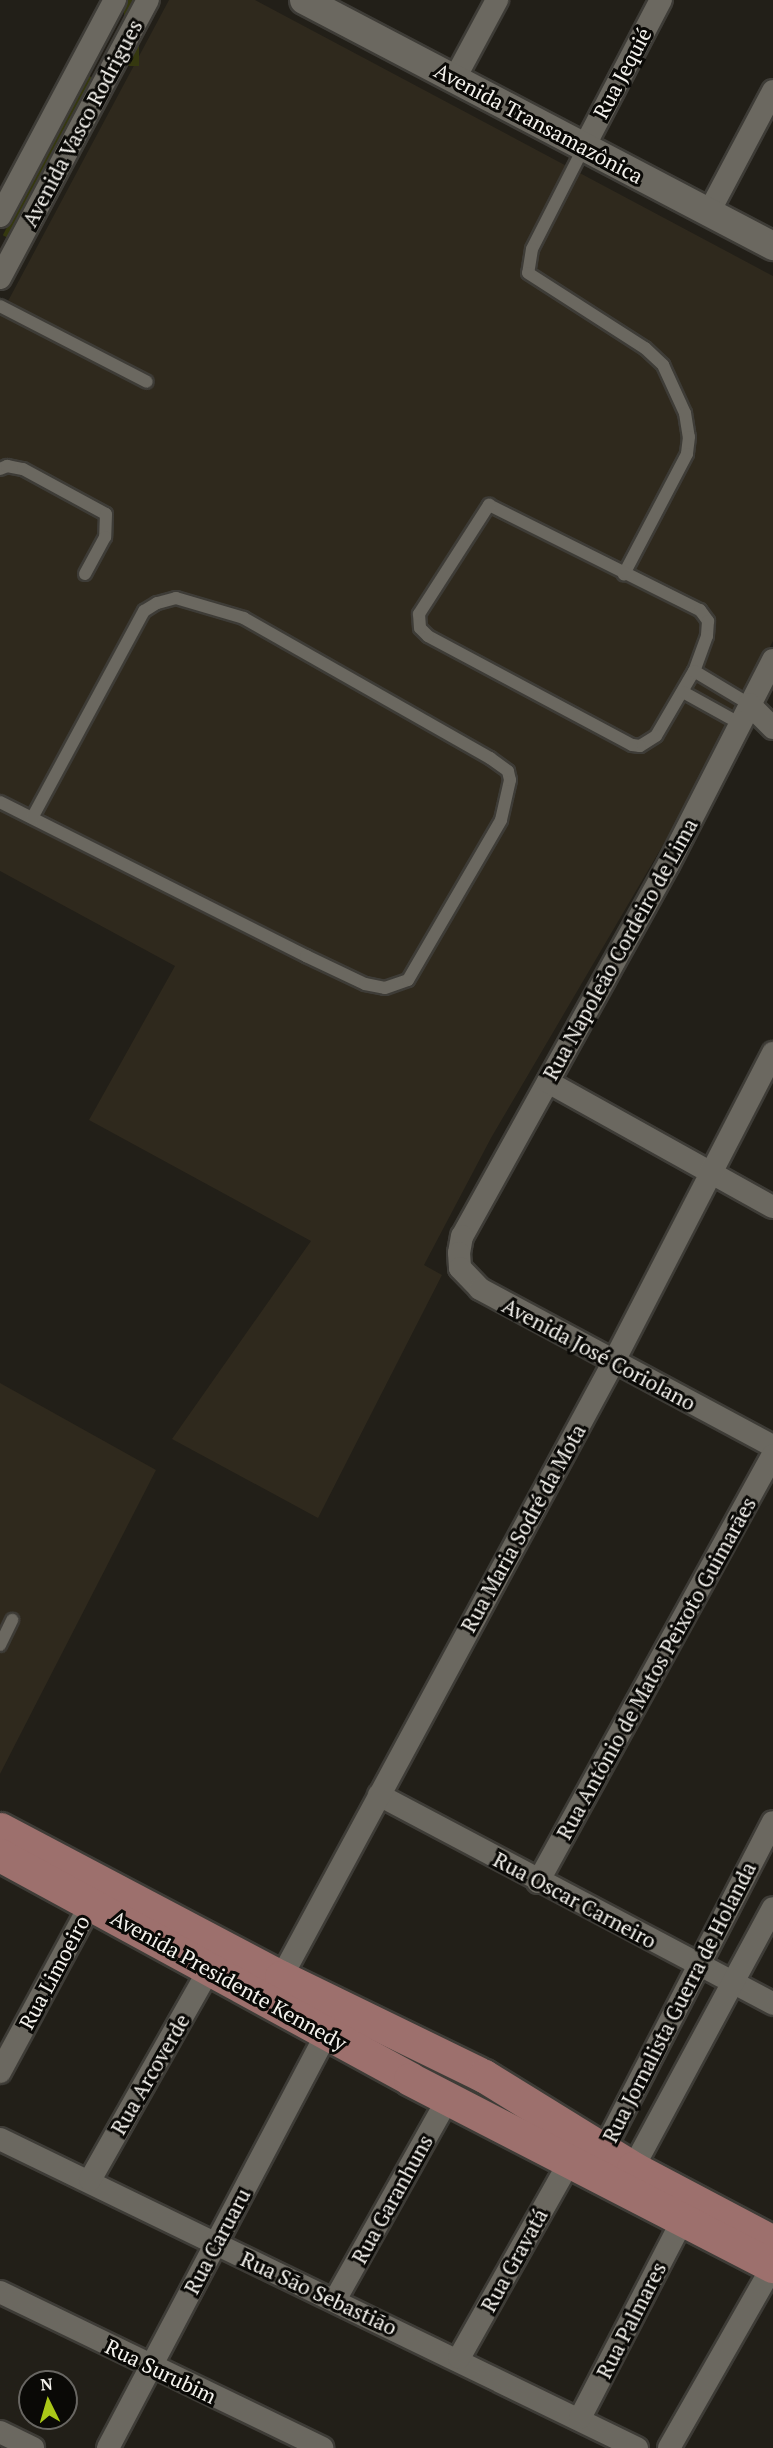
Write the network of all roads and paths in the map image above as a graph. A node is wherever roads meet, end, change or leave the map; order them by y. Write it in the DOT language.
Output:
graph roads {
  1 [pos="115,0"];
  2 [pos="148,0"];
  3 [pos="496,0"];
  4 [pos="661,0"];
  5 [pos="321,4"];
  6 [pos="85,57"];
  7 [pos="110,71"];
  8 [pos="455,78"];
  9 [pos="773,91"];
  10 [pos="584,147"];
  11 [pos="709,212"];
  12 [pos="0,216"];
  13 [pos="773,246"];
  14 [pos="0,278"];
  15 [pos="0,306"];
  16 [pos="147,382"];
  17 [pos="0,469"];
  18 [pos="85,574"];
  19 [pos="624,574"];
  20 [pos="773,660"];
  21 [pos="694,671"];
  22 [pos="683,692"];
  23 [pos="744,714"];
  24 [pos="770,727"];
  25 [pos="0,802"];
  26 [pos="32,818"];
  27 [pos="773,1053"];
  28 [pos="548,1082"];
  29 [pos="709,1174"];
  30 [pos="773,1207"];
  31 [pos="462,1236"];
  32 [pos="613,1363"];
  33 [pos="773,1446"];
  34 [pos="773,1455"];
  35 [pos="12,1620"];
  36 [pos="0,1645"];
  37 [pos="379,1795"];
  38 [pos="773,1822"];
  39 [pos="0,1828"];
  40 [pos="0,1855"];
  41 [pos="538,1882"];
  42 [pos="91,1904"];
  43 [pos="773,1908"];
  44 [pos="698,1965"];
  45 [pos="210,1968"];
  46 [pos="732,1982"];
  47 [pos="275,1989"];
  48 [pos="773,2004"];
  49 [pos="326,2034"];
  50 [pos="0,2072"];
  51 [pos="487,2089"];
  52 [pos="451,2092"];
  53 [pos="538,2129"];
  54 [pos="0,2139"];
  55 [pos="603,2151"];
  56 [pos="570,2161"];
  57 [pos="633,2168"];
  58 [pos="90,2180"];
  59 [pos="682,2221"];
  60 [pos="773,2242"];
  61 [pos="215,2246"];
  62 [pos="773,2266"];
  63 [pos="0,2292"];
  64 [pos="335,2300"];
  65 [pos="459,2358"];
  66 [pos="150,2367"];
  67 [pos="580,2418"];
  68 [pos="0,2432"];
  69 [pos="33,2448"];
  70 [pos="108,2448"];
  71 [pos="322,2448"];
  72 [pos="637,2448"];
  73 [pos="669,2448"];
  1 -- 6 [label="street, Avenida Vasco Rodrigues"];
  2 -- 7 [label="street, Avenida Vasco Rodrigues"];
  3 -- 8 [label="street"];
  4 -- 10 [label="street, Rua Jequié"];
  5 -- 8 [label="street, Avenida Transamazônica"];
  6 -- 7 [label="street"];
  6 -- 12 [label="street, Avenida Vasco Rodrigues"];
  7 -- 14 [label="street, Avenida Vasco Rodrigues"];
  8 -- 10 [label="street, Avenida Transamazônica"];
  9 -- 11 [label="street"];
  10 -- 11 [label="street, Avenida Transamazônica"];
  10 -- 19 [label="lane"];
  11 -- 13 [label="street, Avenida Transamazônica"];
  15 -- 16 [label="lane"];
  17 -- 18 [label="lane"];
  19 -- 21 [label="lane"];
  19 -- 22 [label="lane"];
  20 -- 23 [label="street, Rua Napoleão Cordeiro de Lima"];
  21 -- 22 [label="lane"];
  21 -- 23 [label="lane"];
  22 -- 23 [label="lane"];
  23 -- 24 [label="street"];
  23 -- 28 [label="street, Rua Napoleão Cordeiro de Lima"];
  25 -- 26 [label="lane"];
  26 -- 26 [label="lane"];
  27 -- 29 [label="street, Rua Maria Sodré da Mota"];
  28 -- 29 [label="street"];
  28 -- 31 [label="street, Rua Napoleão Cordeiro de Lima"];
  29 -- 30 [label="street"];
  29 -- 32 [label="street, Rua Maria Sodré da Mota"];
  31 -- 32 [label="street, Avenida José Coriolano"];
  32 -- 33 [label="street, Avenida José Coriolano"];
  32 -- 37 [label="street, Rua Maria Sodré da Mota"];
  34 -- 41 [label="street, Rua Antônio de Matos Peixoto Guimarães"];
  35 -- 36 [label="lane"];
  37 -- 41 [label="street, Rua Oscar Carneiro"];
  37 -- 47 [label="street, Rua Maria Sodré da Mota"];
  38 -- 44 [label="street, Rua Jornalista Guerra de Holanda"];
  39 -- 47 [label="main road, Avenida Presidente Kennedy"];
  40 -- 42 [label="main road, Avenida Presidente Kennedy"];
  41 -- 44 [label="street, Rua Oscar Carneiro"];
  42 -- 45 [label="main road, Avenida Presidente Kennedy"];
  42 -- 50 [label="street, Rua Limoeiro"];
  43 -- 46 [label="street, Rua Jornalista Guerra de Holanda"];
  44 -- 46 [label="street, Rua Oscar Carneiro"];
  44 -- 55 [label="street, Rua Jornalista Guerra de Holanda"];
  45 -- 47 [label="main road, Avenida Presidente Kennedy"];
  45 -- 58 [label="street, Rua Arcoverde"];
  46 -- 48 [label="street, Rua Oscar Carneiro"];
  46 -- 57 [label="street, Rua Jornalista Guerra de Holanda"];
  47 -- 49 [label="main road, Avenida Presidente Kennedy"];
  47 -- 51 [label="main road, Avenida Presidente Kennedy"];
  49 -- 52 [label="main road, Avenida Presidente Kennedy"];
  49 -- 61 [label="street, Rua Caruaru"];
  51 -- 52 [label="lane, Avenida Presidente Kennedy"];
  51 -- 52 [label="lane, Avenida Presidente Kennedy"];
  51 -- 55 [label="main road, Avenida Presidente Kennedy"];
  52 -- 56 [label="main road, Avenida Presidente Kennedy"];
  52 -- 64 [label="street, Rua Garanhuns"];
  53 -- 56 [label="lane, Avenida Presidente Kennedy"];
  54 -- 58 [label="street, Rua São Sebastião"];
  55 -- 57 [label="main road, Avenida Presidente Kennedy"];
  56 -- 59 [label="main road, Avenida Presidente Kennedy"];
  56 -- 65 [label="street, Rua Gravatá"];
  57 -- 60 [label="main road, Avenida Presidente Kennedy"];
  58 -- 61 [label="street, Rua São Sebastião"];
  59 -- 62 [label="main road, Avenida Presidente Kennedy"];
  59 -- 67 [label="street, Rua Palmares"];
  61 -- 64 [label="street, Rua São Sebastião"];
  61 -- 66 [label="street, Rua Caruaru"];
  62 -- 73 [label="street"];
  63 -- 66 [label="street, Rua Surubim"];
  64 -- 65 [label="street, Rua São Sebastião"];
  65 -- 67 [label="street, Rua São Sebastião"];
  66 -- 70 [label="street, Rua Caruaru"];
  66 -- 71 [label="street, Rua Surubim"];
  67 -- 72 [label="street, Rua São Sebastião"];
  68 -- 69 [label="street"];
}
